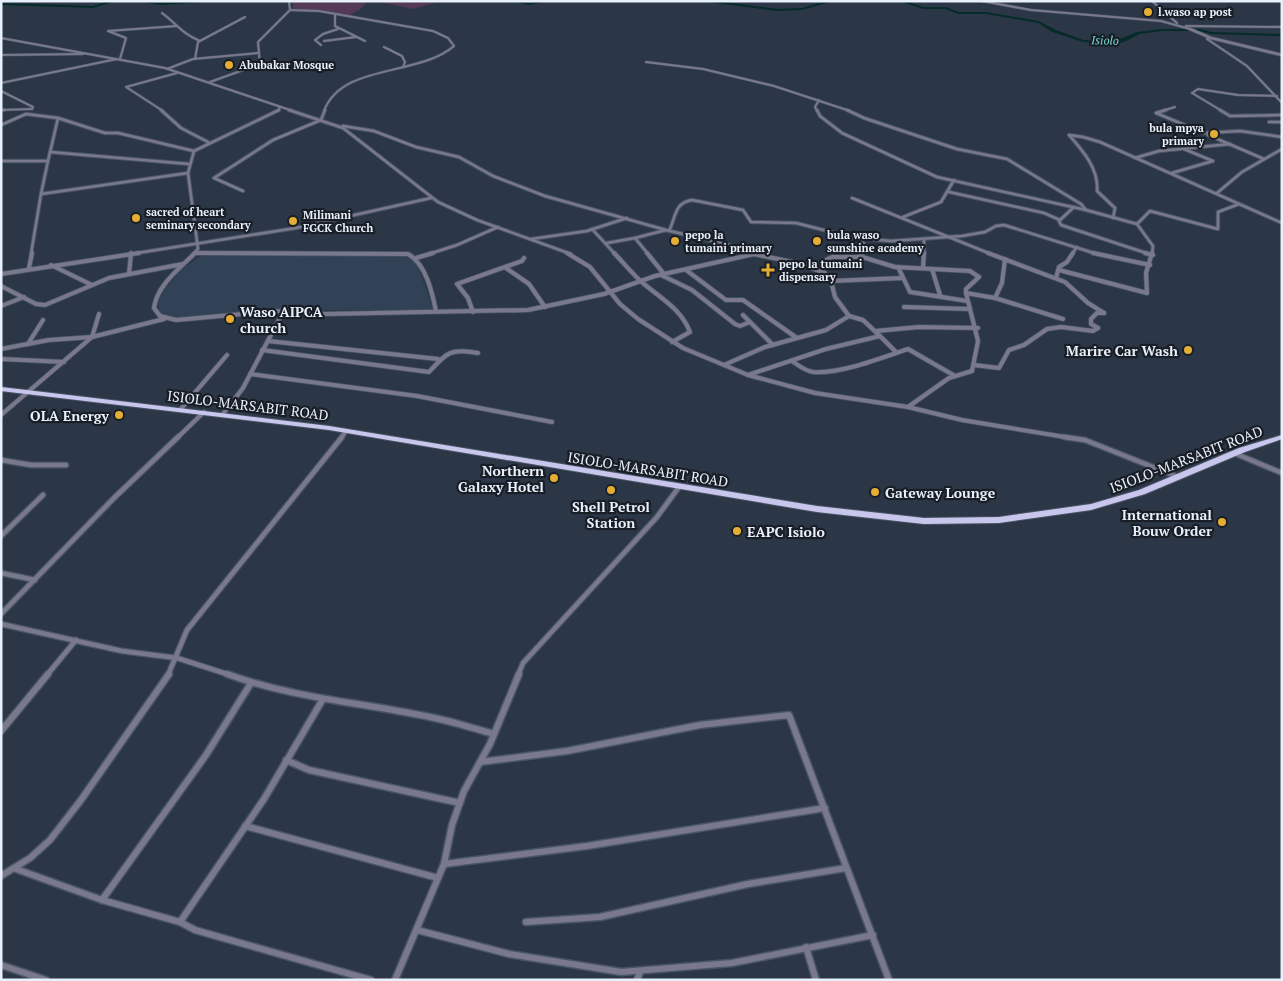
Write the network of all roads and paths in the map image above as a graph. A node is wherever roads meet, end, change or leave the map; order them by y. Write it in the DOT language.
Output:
graph roads {
  1 [pos="289,1"];
  2 [pos="982,1"];
  3 [pos="1152,1"];
  4 [pos="290,10"];
  5 [pos="162,13"];
  6 [pos="335,15"];
  7 [pos="245,17"];
  8 [pos="1177,24"];
  9 [pos="177,26"];
  10 [pos="1182,26"];
  11 [pos="1282,27"];
  12 [pos="338,28"];
  13 [pos="1192,30"];
  14 [pos="358,36"];
  15 [pos="1,38"];
  16 [pos="1210,38"];
  17 [pos="324,40"];
  18 [pos="365,40"];
  19 [pos="200,41"];
  20 [pos="321,45"];
  21 [pos="384,47"];
  22 [pos="92,53"];
  23 [pos="258,53"];
  24 [pos="1,55"];
  25 [pos="1282,55"];
  26 [pos="119,59"];
  27 [pos="195,59"];
  28 [pos="646,62"];
  29 [pos="403,67"];
  30 [pos="167,69"];
  31 [pos="178,72"];
  32 [pos="1,83"];
  33 [pos="209,83"];
  34 [pos="1,91"];
  35 [pos="1278,96"];
  36 [pos="819,100"];
  37 [pos="1282,102"];
  38 [pos="280,107"];
  39 [pos="1175,107"];
  40 [pos="32,109"];
  41 [pos="1,110"];
  42 [pos="26,114"];
  43 [pos="1282,115"];
  44 [pos="58,118"];
  45 [pos="321,120"];
  46 [pos="1269,122"];
  47 [pos="1282,122"];
  48 [pos="1,125"];
  49 [pos="339,126"];
  50 [pos="1204,133"];
  51 [pos="1282,137"];
  52 [pos="208,142"];
  53 [pos="1230,144"];
  54 [pos="1183,148"];
  55 [pos="1282,149"];
  56 [pos="194,151"];
  57 [pos="50,152"];
  58 [pos="1135,158"];
  59 [pos="1264,159"];
  60 [pos="1,161"];
  61 [pos="48,161"];
  62 [pos="189,164"];
  63 [pos="188,173"];
  64 [pos="1172,173"];
  65 [pos="954,180"];
  66 [pos="243,191"];
  67 [pos="949,192"];
  68 [pos="1217,193"];
  69 [pos="41,194"];
  70 [pos="431,198"];
  71 [pos="852,198"];
  72 [pos="1240,204"];
  73 [pos="1074,207"];
  74 [pos="1086,210"];
  75 [pos="903,217"];
  76 [pos="1269,217"];
  77 [pos="627,218"];
  78 [pos="1113,218"];
  79 [pos="1282,218"];
  80 [pos="1060,220"];
  81 [pos="1282,222"];
  82 [pos="1137,224"];
  83 [pos="498,227"];
  84 [pos="592,229"];
  85 [pos="668,231"];
  86 [pos="951,237"];
  87 [pos="635,238"];
  88 [pos="531,239"];
  89 [pos="861,239"];
  90 [pos="924,240"];
  91 [pos="197,242"];
  92 [pos="607,243"];
  93 [pos="1077,248"];
  94 [pos="131,252"];
  95 [pos="196,253"];
  96 [pos="754,254"];
  97 [pos="1153,255"];
  98 [pos="859,256"];
  99 [pos="416,258"];
  100 [pos="524,258"];
  101 [pos="1006,259"];
  102 [pos="183,264"];
  103 [pos="51,265"];
  104 [pos="1150,265"];
  105 [pos="812,267"];
  106 [pos="898,267"];
  107 [pos="29,268"];
  108 [pos="506,268"];
  109 [pos="923,268"];
  110 [pos="932,269"];
  111 [pos="686,270"];
  112 [pos="1059,270"];
  113 [pos="1,274"];
  114 [pos="129,274"];
  115 [pos="662,274"];
  116 [pos="903,278"];
  117 [pos="1056,278"];
  118 [pos="640,281"];
  119 [pos="831,281"];
  120 [pos="92,285"];
  121 [pos="1,286"];
  122 [pos="610,292"];
  123 [pos="966,293"];
  124 [pos="940,295"];
  125 [pos="24,298"];
  126 [pos="995,298"];
  127 [pos="966,301"];
  128 [pos="1,306"];
  129 [pos="545,307"];
  130 [pos="904,307"];
  131 [pos="970,309"];
  132 [pos="436,311"];
  133 [pos="283,312"];
  134 [pos="473,312"];
  135 [pos="99,314"];
  136 [pos="743,316"];
  137 [pos="849,316"];
  138 [pos="166,319"];
  139 [pos="1063,319"];
  140 [pos="43,320"];
  141 [pos="750,322"];
  142 [pos="978,328"];
  143 [pos="876,331"];
  144 [pos="880,336"];
  145 [pos="92,337"];
  146 [pos="797,338"];
  147 [pos="268,342"];
  148 [pos="672,342"];
  149 [pos="28,344"];
  150 [pos="773,345"];
  151 [pos="1,349"];
  152 [pos="262,350"];
  153 [pos="895,351"];
  154 [pos="478,353"];
  155 [pos="227,355"];
  156 [pos="1,359"];
  157 [pos="438,359"];
  158 [pos="792,360"];
  159 [pos="64,362"];
  160 [pos="724,365"];
  161 [pos="974,365"];
  162 [pos="250,374"];
  163 [pos="748,375"];
  164 [pos="955,376"];
  165 [pos="1,389"];
  166 [pos="29,392"];
  167 [pos="908,407"];
  168 [pos="180,410"];
  169 [pos="204,412"];
  170 [pos="223,414"];
  171 [pos="1,415"];
  172 [pos="552,422"];
  173 [pos="346,431"];
  174 [pos="1282,437"];
  175 [pos="1234,453"];
  176 [pos="1,460"];
  177 [pos="66,465"];
  178 [pos="1282,472"];
  179 [pos="1180,477"];
  180 [pos="679,487"];
  181 [pos="44,495"];
  182 [pos="1,527"];
  183 [pos="9,529"];
  184 [pos="1,536"];
  185 [pos="1,572"];
  186 [pos="35,580"];
  187 [pos="1,614"];
  188 [pos="1,624"];
  189 [pos="76,640"];
  190 [pos="177,658"];
  191 [pos="252,684"];
  192 [pos="324,699"];
  193 [pos="1,731"];
  194 [pos="494,734"];
  195 [pos="286,760"];
  196 [pos="480,762"];
  197 [pos="460,804"];
  198 [pos="825,808"];
  199 [pos="245,826"];
  200 [pos="444,864"];
  201 [pos="846,868"];
  202 [pos="16,869"];
  203 [pos="1,876"];
  204 [pos="438,878"];
  205 [pos="102,900"];
  206 [pos="180,922"];
  207 [pos="526,922"];
  208 [pos="418,930"];
  209 [pos="873,935"];
  210 [pos="806,947"];
  211 [pos="1,965"];
  212 [pos="640,972"];
  213 [pos="46,980"];
  214 [pos="371,980"];
  215 [pos="395,980"];
  216 [pos="637,980"];
  217 [pos="816,980"];
  218 [pos="889,980"];
  1 -- 4 [label="street"];
  2 -- 8 [label="street"];
  3 -- 8 [label="street"];
  4 -- 6 [label="street"];
  4 -- 23 [label="street"];
  5 -- 9 [label="street"];
  6 -- 12 [label="street"];
  6 -- 29 [label="street"];
  7 -- 19 [label="street"];
  8 -- 10 [label="street"];
  9 -- 19 [label="street"];
  9 -- 26 [label="street"];
  10 -- 11 [label="street"];
  10 -- 13 [label="street"];
  12 -- 14 [label="street"];
  12 -- 20 [label="street"];
  13 -- 16 [label="street"];
  14 -- 17 [label="street"];
  14 -- 18 [label="street"];
  15 -- 22 [label="street"];
  16 -- 25 [label="street"];
  16 -- 35 [label="street"];
  19 -- 27 [label="street"];
  21 -- 29 [label="street"];
  22 -- 24 [label="street"];
  22 -- 26 [label="street"];
  23 -- 27 [label="street"];
  23 -- 33 [label="street"];
  26 -- 30 [label="street"];
  26 -- 32 [label="street"];
  27 -- 30 [label="street"];
  28 -- 36 [label="street"];
  29 -- 45 [label="street"];
  30 -- 31 [label="street"];
  31 -- 33 [label="street"];
  31 -- 52 [label="street"];
  33 -- 38 [label="street"];
  34 -- 40 [label="street"];
  35 -- 37 [label="street"];
  35 -- 43 [label="street"];
  36 -- 65 [label="street"];
  36 -- 74 [label="street"];
  38 -- 45 [label="street"];
  38 -- 52 [label="street"];
  39 -- 50 [label="street"];
  40 -- 41 [label="street"];
  40 -- 42 [label="street"];
  42 -- 44 [label="street"];
  42 -- 48 [label="street"];
  44 -- 56 [label="street"];
  44 -- 57 [label="street"];
  45 -- 49 [label="street"];
  45 -- 66 [label="street"];
  46 -- 47 [label="street"];
  49 -- 70 [label="street"];
  49 -- 77 [label="street"];
  50 -- 51 [label="street"];
  50 -- 53 [label="street"];
  52 -- 56 [label="street"];
  53 -- 54 [label="street"];
  53 -- 59 [label="street"];
  54 -- 58 [label="street"];
  54 -- 64 [label="street"];
  55 -- 59 [label="street"];
  56 -- 62 [label="street"];
  57 -- 61 [label="street"];
  57 -- 62 [label="street"];
  58 -- 64 [label="street"];
  58 -- 78 [label="street"];
  59 -- 68 [label="street"];
  60 -- 61 [label="street"];
  61 -- 69 [label="street"];
  62 -- 63 [label="street"];
  63 -- 69 [label="street"];
  63 -- 91 [label="street"];
  64 -- 68 [label="street"];
  65 -- 67 [label="street"];
  65 -- 73 [label="street"];
  67 -- 75 [label="street"];
  67 -- 80 [label="street"];
  68 -- 72 [label="street"];
  69 -- 107 [label="street"];
  70 -- 83 [label="street"];
  70 -- 91 [label="street"];
  71 -- 75 [label="street"];
  72 -- 76 [label="street"];
  72 -- 82 [label="street"];
  73 -- 74 [label="street"];
  73 -- 80 [label="street"];
  74 -- 78 [label="street"];
  75 -- 86 [label="street"];
  76 -- 79 [label="street"];
  76 -- 81 [label="street"];
  77 -- 84 [label="street"];
  77 -- 85 [label="street"];
  78 -- 82 [label="street"];
  80 -- 97 [label="street"];
  82 -- 97 [label="street"];
  83 -- 88 [label="street"];
  83 -- 99 [label="street"];
  84 -- 88 [label="street"];
  84 -- 92 [label="street"];
  85 -- 87 [label="street"];
  85 -- 89 [label="street"];
  85 -- 96 [label="street"];
  86 -- 90 [label="street"];
  86 -- 93 [label="street"];
  86 -- 101 [label="street"];
  87 -- 92 [label="street"];
  87 -- 115 [label="street"];
  88 -- 122 [label="street"];
  89 -- 90 [label="street"];
  89 -- 98 [label="street"];
  90 -- 109 [label="street"];
  91 -- 94 [label="street"];
  91 -- 95 [label="street"];
  92 -- 118 [label="street"];
  93 -- 104 [label="street"];
  93 -- 112 [label="street"];
  94 -- 103 [label="street"];
  94 -- 114 [label="street"];
  95 -- 99 [label="street"];
  95 -- 102 [label="street"];
  96 -- 105 [label="street"];
  96 -- 111 [label="street"];
  97 -- 104 [label="street"];
  98 -- 105 [label="street"];
  98 -- 106 [label="street"];
  99 -- 132 [label="street"];
  100 -- 108 [label="street"];
  101 -- 117 [label="street"];
  101 -- 126 [label="street"];
  102 -- 114 [label="street"];
  102 -- 138 [label="street"];
  103 -- 107 [label="street"];
  103 -- 120 [label="street"];
  104 -- 112 [label="street"];
  105 -- 119 [label="street"];
  106 -- 109 [label="street"];
  106 -- 116 [label="street"];
  107 -- 113 [label="street"];
  108 -- 129 [label="street"];
  108 -- 134 [label="street"];
  109 -- 110 [label="street"];
  110 -- 123 [label="street"];
  110 -- 124 [label="street"];
  111 -- 115 [label="street"];
  111 -- 146 [label="street"];
  112 -- 117 [label="street"];
  114 -- 120 [label="street"];
  115 -- 118 [label="street"];
  115 -- 141 [label="street"];
  116 -- 119 [label="street"];
  116 -- 124 [label="street"];
  117 -- 161 [label="street"];
  118 -- 122 [label="street"];
  118 -- 148 [label="street"];
  119 -- 137 [label="street"];
  120 -- 125 [label="street"];
  121 -- 125 [label="street"];
  122 -- 129 [label="street"];
  122 -- 148 [label="street"];
  123 -- 126 [label="street"];
  123 -- 127 [label="street"];
  124 -- 127 [label="street"];
  125 -- 128 [label="street"];
  126 -- 139 [label="street"];
  127 -- 131 [label="street"];
  129 -- 134 [label="street"];
  130 -- 131 [label="street"];
  131 -- 142 [label="street"];
  132 -- 133 [label="street"];
  132 -- 134 [label="street"];
  133 -- 138 [label="street"];
  133 -- 147 [label="street"];
  135 -- 145 [label="street"];
  136 -- 141 [label="street"];
  137 -- 143 [label="street"];
  137 -- 146 [label="street"];
  138 -- 145 [label="street"];
  140 -- 149 [label="street"];
  141 -- 150 [label="street"];
  142 -- 143 [label="street"];
  142 -- 161 [label="street"];
  143 -- 144 [label="street"];
  144 -- 153 [label="street"];
  144 -- 158 [label="street"];
  145 -- 149 [label="street"];
  145 -- 159 [label="street"];
  146 -- 150 [label="street"];
  147 -- 152 [label="street"];
  147 -- 157 [label="street"];
  148 -- 160 [label="street"];
  149 -- 151 [label="street"];
  150 -- 160 [label="street"];
  152 -- 157 [label="street"];
  152 -- 162 [label="street"];
  153 -- 158 [label="street"];
  153 -- 164 [label="street"];
  154 -- 157 [label="street"];
  155 -- 168 [label="street"];
  156 -- 159 [label="street"];
  158 -- 163 [label="street"];
  159 -- 166 [label="street"];
  160 -- 163 [label="street"];
  161 -- 164 [label="street"];
  162 -- 170 [label="street"];
  162 -- 172 [label="street"];
  163 -- 167 [label="street"];
  164 -- 167 [label="street"];
  165 -- 166 [label="highway, ISIOLO-MARSABIT ROAD"];
  166 -- 168 [label="highway, ISIOLO-MARSABIT ROAD"];
  166 -- 171 [label="street"];
  167 -- 179 [label="street"];
  168 -- 169 [label="highway, ISIOLO-MARSABIT ROAD"];
  169 -- 170 [label="highway, ISIOLO-MARSABIT ROAD"];
  169 -- 186 [label="street"];
  170 -- 173 [label="highway, ISIOLO-MARSABIT ROAD"];
  173 -- 180 [label="highway, ISIOLO-MARSABIT ROAD"];
  173 -- 190 [label="street"];
  174 -- 175 [label="highway, ISIOLO-MARSABIT ROAD"];
  175 -- 178 [label="street"];
  175 -- 179 [label="highway, ISIOLO-MARSABIT ROAD"];
  176 -- 177 [label="street"];
  179 -- 180 [label="highway, ISIOLO-MARSABIT ROAD"];
  180 -- 194 [label="street"];
  181 -- 183 [label="street"];
  182 -- 183 [label="street"];
  183 -- 184 [label="street"];
  185 -- 186 [label="street"];
  186 -- 187 [label="street"];
  188 -- 189 [label="street"];
  189 -- 190 [label="street"];
  189 -- 193 [label="street"];
  190 -- 191 [label="street"];
  190 -- 202 [label="street"];
  191 -- 192 [label="street"];
  191 -- 205 [label="street"];
  192 -- 194 [label="street"];
  192 -- 195 [label="street"];
  194 -- 196 [label="street"];
  195 -- 197 [label="street"];
  195 -- 199 [label="street"];
  196 -- 197 [label="street"];
  196 -- 198 [label="street"];
  197 -- 200 [label="street"];
  198 -- 200 [label="street"];
  198 -- 201 [label="street"];
  199 -- 204 [label="street"];
  199 -- 206 [label="street"];
  200 -- 204 [label="street"];
  201 -- 207 [label="street"];
  201 -- 209 [label="street"];
  202 -- 203 [label="street"];
  202 -- 205 [label="street"];
  204 -- 208 [label="street"];
  205 -- 206 [label="street"];
  206 -- 214 [label="street"];
  208 -- 212 [label="street"];
  208 -- 215 [label="street"];
  209 -- 210 [label="street"];
  209 -- 218 [label="street"];
  210 -- 212 [label="street"];
  210 -- 217 [label="street"];
  211 -- 213 [label="street"];
  212 -- 216 [label="street"];
}
